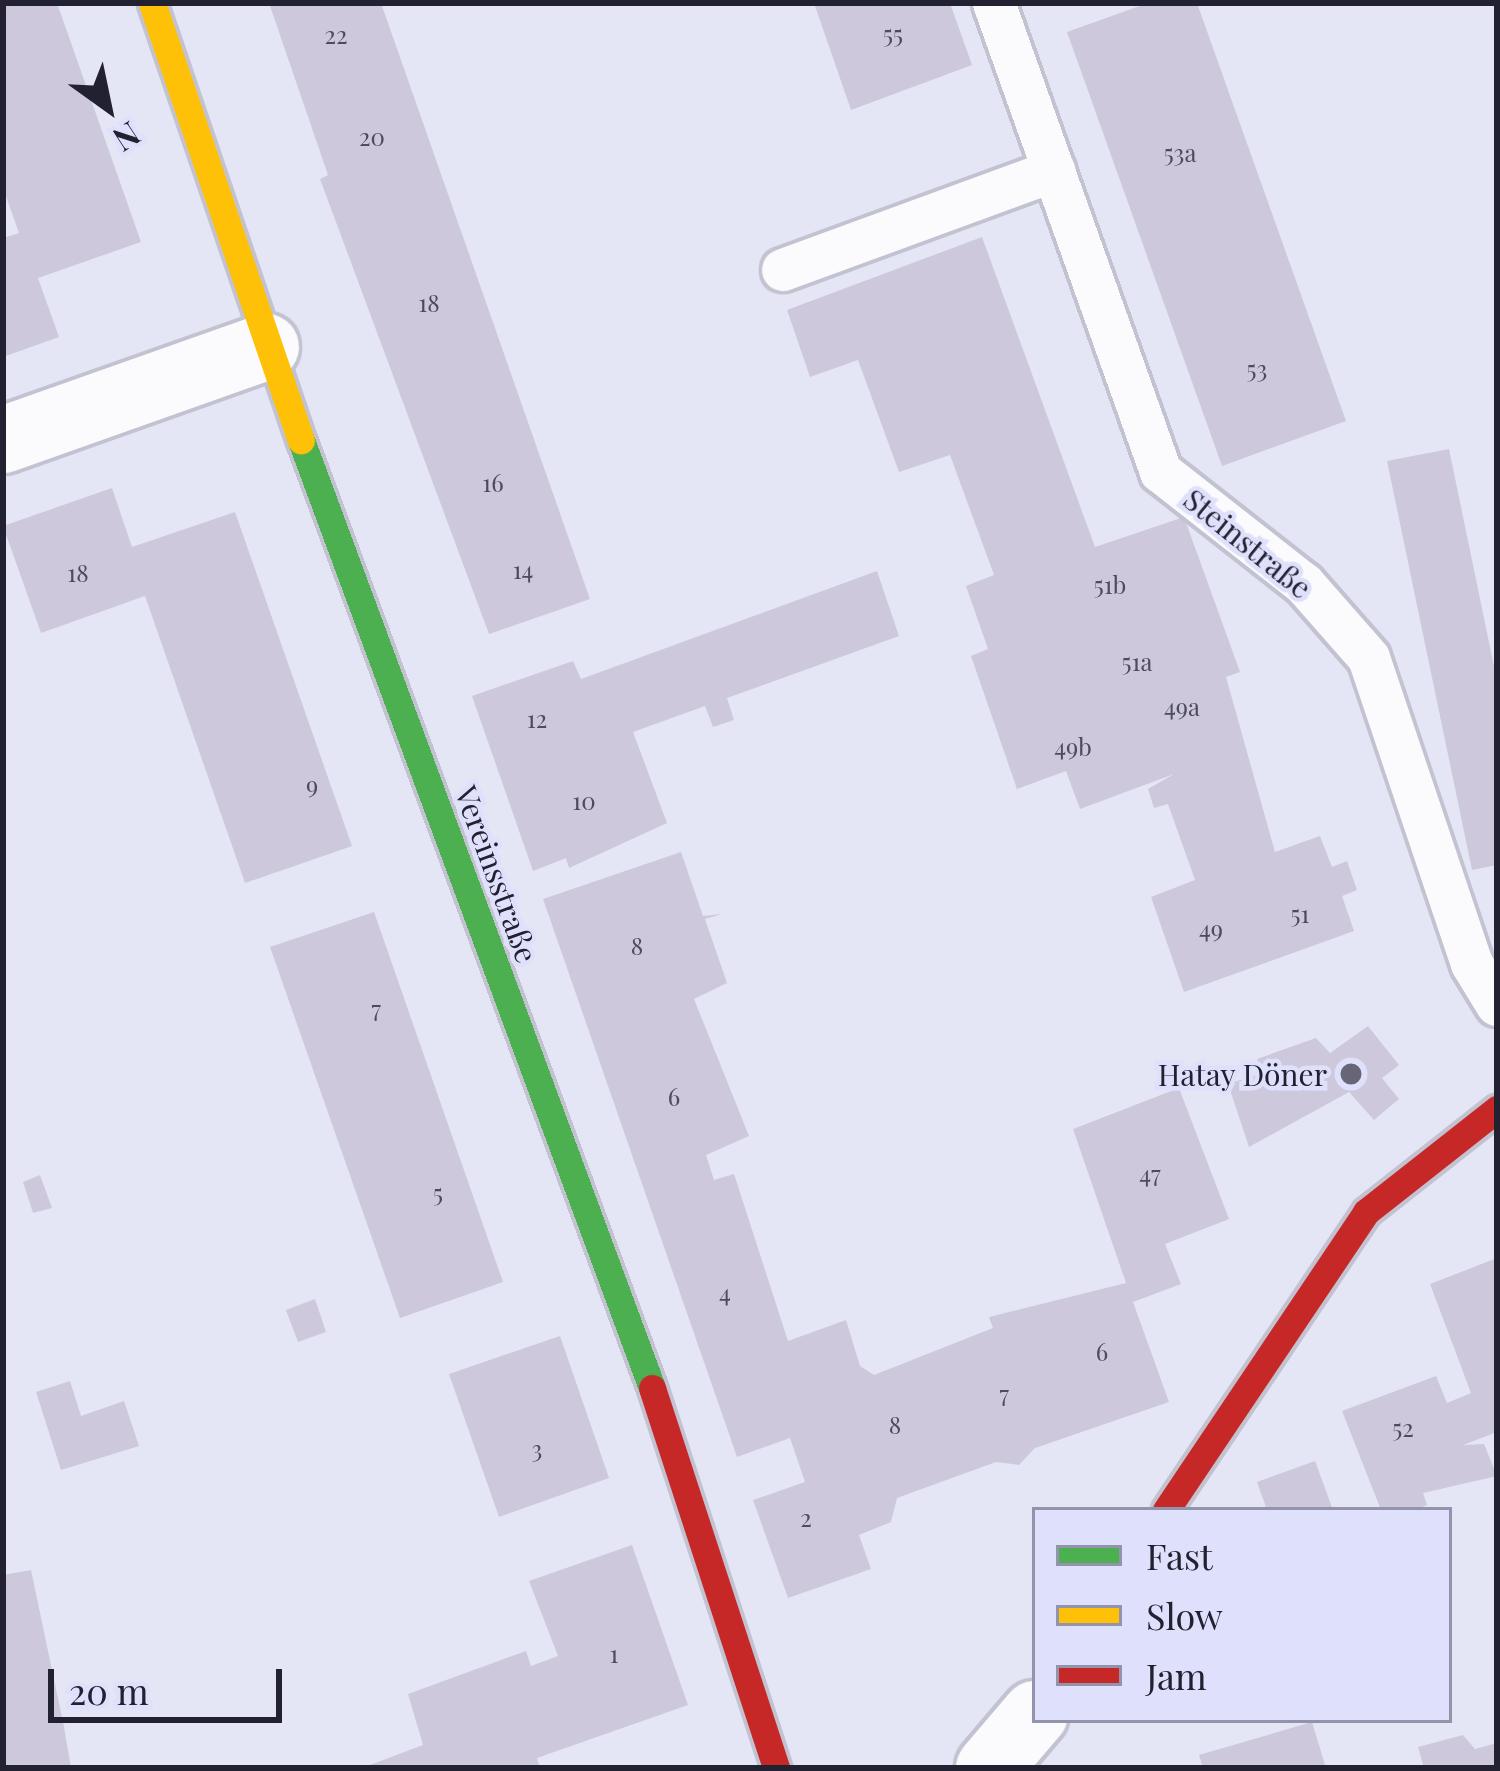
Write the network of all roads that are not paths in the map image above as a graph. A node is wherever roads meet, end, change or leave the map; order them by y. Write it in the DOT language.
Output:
graph roads {
  1 [pos="152,3"];
  2 [pos="994,3"];
  3 [pos="1054,171"];
  4 [pos="783,270"];
  5 [pos="266,347"];
  6 [pos="3,440"];
  7 [pos="1497,1005"];
  8 [pos="1497,1109"];
  9 [pos="1168,1507"];
  10 [pos="1032,1717"];
  11 [pos="776,1768"];
  12 [pos="988,1768"];
  1 -- 5 [label="street, Vereinsstraße"];
  2 -- 3 [label="lane, Steinstraße"];
  3 -- 4 [label="lane"];
  3 -- 7 [label="lane, Steinstraße"];
  5 -- 6 [label="street"];
  5 -- 11 [label="street, Vereinsstraße"];
  8 -- 9 [label="street"];
  10 -- 12 [label="street"];
}
